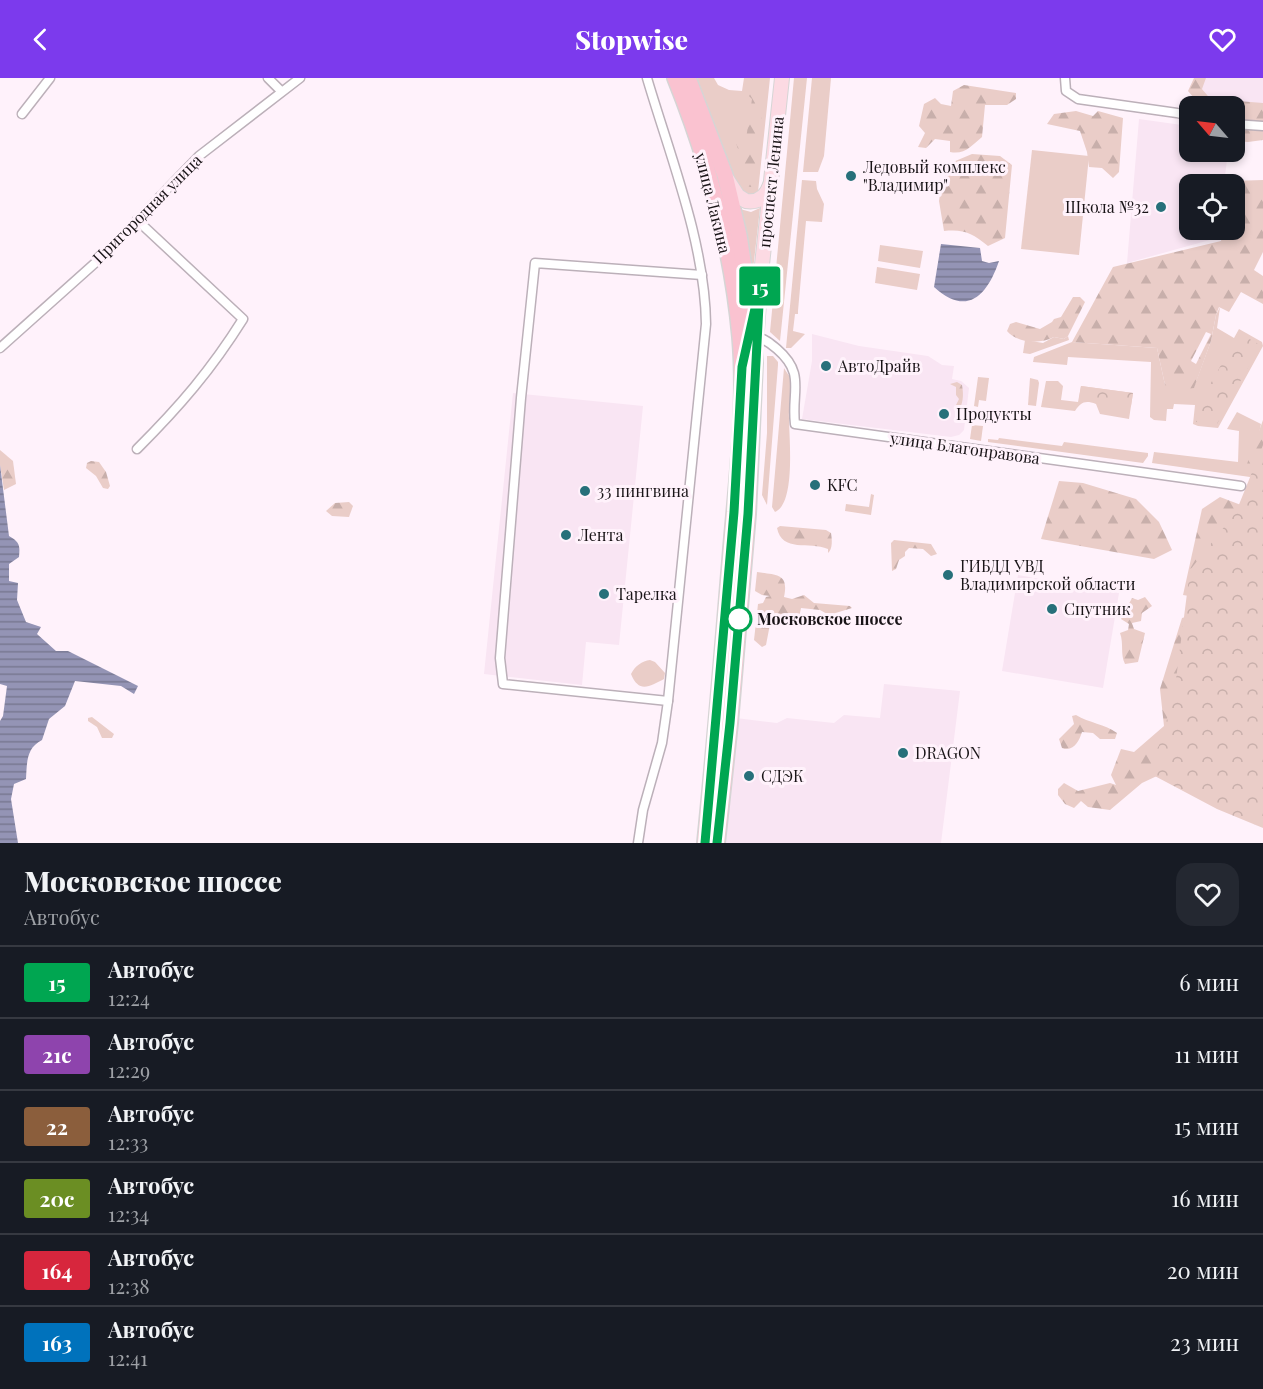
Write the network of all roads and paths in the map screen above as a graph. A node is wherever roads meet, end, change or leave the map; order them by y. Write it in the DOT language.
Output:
graph roads {
  1 [pos="49,78"];
  2 [pos="268,78"];
  3 [pos="300,78"];
  4 [pos="647,78"];
  5 [pos="675,78"];
  6 [pos="688,78"];
  7 [pos="782,78"];
  8 [pos="1065,78"];
  9 [pos="281,91"];
  10 [pos="1179,113"];
  11 [pos="21,114"];
  12 [pos="1245,125"];
  13 [pos="1263,126"];
  14 [pos="725,176"];
  15 [pos="772,178"];
  16 [pos="137,220"];
  17 [pos="730,273"];
  18 [pos="702,275"];
  19 [pos="756,283"];
  20 [pos="753,331"];
  21 [pos="0,348"];
  22 [pos="748,365"];
  23 [pos="137,448"];
  24 [pos="1241,486"];
  25 [pos="668,701"];
  26 [pos="638,843"];
  27 [pos="705,843"];
  28 [pos="717,843"];
  1 -- 11 [label="street"];
  2 -- 9 [label="street"];
  3 -- 9 [label="street, Пригородная улица"];
  4 -- 18 [label="street"];
  5 -- 17 [label="highway, улица Лакина"];
  6 -- 14 [label="highway, улица Лакина"];
  7 -- 15 [label="main road, проспект Ленина"];
  8 -- 10 [label="street"];
  9 -- 16 [label="street, Пригородная улица"];
  12 -- 13 [label="street"];
  14 -- 15 [label="main road"];
  14 -- 19 [label="highway, улица Лакина"];
  15 -- 19 [label="main road, проспект Ленина"];
  16 -- 21 [label="street, Пригородная улица"];
  16 -- 23 [label="street"];
  17 -- 19 [label="main road"];
  17 -- 20 [label="main road"];
  17 -- 22 [label="highway, улица Лакина"];
  18 -- 25 [label="street"];
  18 -- 25 [label="street"];
  19 -- 20 [label="highway, улица Лакина"];
  20 -- 22 [label="highway, улица Лакина"];
  20 -- 24 [label="street, улица Благонравова"];
  22 -- 27 [label="highway"];
  22 -- 28 [label="highway"];
  25 -- 26 [label="street"];
}
